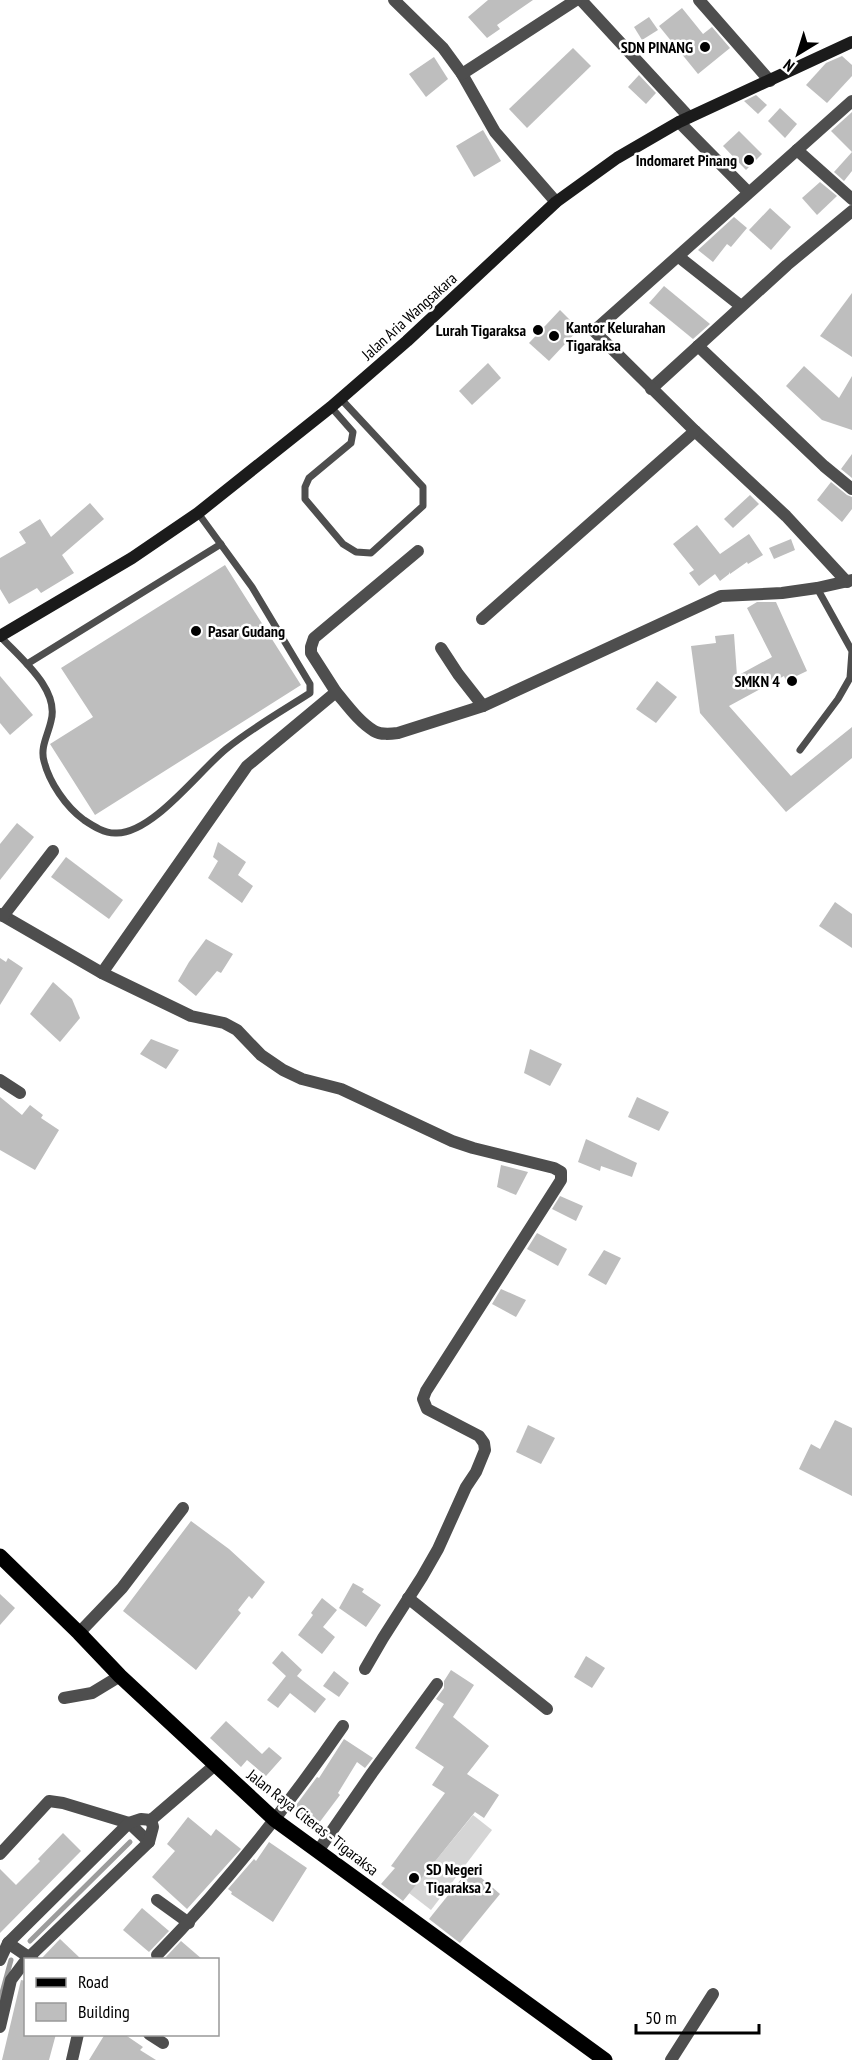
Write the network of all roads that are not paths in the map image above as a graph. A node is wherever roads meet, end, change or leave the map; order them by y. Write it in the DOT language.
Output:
graph roads {
  1 [pos="394,0"];
  2 [pos="576,0"];
  3 [pos="581,0"];
  4 [pos="699,0"];
  5 [pos="852,42"];
  6 [pos="462,74"];
  7 [pos="770,81"];
  8 [pos="852,101"];
  9 [pos="684,120"];
  10 [pos="798,150"];
  11 [pos="748,192"];
  12 [pos="852,199"];
  13 [pos="556,202"];
  14 [pos="852,211"];
  15 [pos="679,257"];
  16 [pos="741,306"];
  17 [pos="698,346"];
  18 [pos="651,389"];
  19 [pos="336,403"];
  20 [pos="694,431"];
  21 [pos="852,489"];
  22 [pos="198,513"];
  23 [pos="221,544"];
  24 [pos="418,551"];
  25 [pos="849,581"];
  26 [pos="817,588"];
  27 [pos="482,619"];
  28 [pos="0,636"];
  29 [pos="441,648"];
  30 [pos="27,664"];
  31 [pos="336,692"];
  32 [pos="483,706"];
  33 [pos="800,750"];
  34 [pos="53,851"];
  35 [pos="1,915"];
  36 [pos="102,973"];
  37 [pos="0,1080"];
  38 [pos="20,1093"];
  39 [pos="183,1508"];
  40 [pos="0,1556"];
  41 [pos="408,1598"];
  42 [pos="80,1633"];
  43 [pos="365,1669"];
  44 [pos="120,1676"];
  45 [pos="437,1684"];
  46 [pos="64,1698"];
  47 [pos="547,1709"];
  48 [pos="343,1726"];
  49 [pos="215,1765"];
  50 [pos="151,1820"];
  51 [pos="276,1820"];
  52 [pos="129,1823"];
  53 [pos="149,1842"];
  54 [pos="318,1851"];
  55 [pos="0,1854"];
  56 [pos="157,1900"];
  57 [pos="189,1923"];
  58 [pos="8,1943"];
  59 [pos="157,1955"];
  60 [pos="0,1958"];
  61 [pos="27,1958"];
  62 [pos="29,1958"];
  63 [pos="24,1964"];
  64 [pos="713,1994"];
  65 [pos="0,2027"];
  66 [pos="78,2036"];
  67 [pos="152,2036"];
  68 [pos="163,2043"];
  69 [pos="72,2060"];
  70 [pos="605,2060"];
  71 [pos="671,2060"];
  1 -- 6 [label="street"];
  2 -- 6 [label="street"];
  3 -- 9 [label="street"];
  4 -- 7 [label="street"];
  5 -- 7 [label="street, Jalan Aria Wangsakara"];
  6 -- 13 [label="street"];
  7 -- 9 [label="street, Jalan Aria Wangsakara"];
  8 -- 10 [label="street"];
  9 -- 11 [label="street"];
  9 -- 13 [label="street, Jalan Aria Wangsakara"];
  10 -- 11 [label="street"];
  10 -- 12 [label="street"];
  11 -- 15 [label="street"];
  13 -- 19 [label="street, Jalan Aria Wangsakara"];
  14 -- 16 [label="street"];
  15 -- 16 [label="street"];
  15 -- 18 [label="street"];
  16 -- 17 [label="street"];
  17 -- 18 [label="street"];
  17 -- 21 [label="street"];
  18 -- 20 [label="street"];
  19 -- 19 [label="lane"];
  19 -- 22 [label="street, Jalan Aria Wangsakara"];
  20 -- 25 [label="street"];
  20 -- 27 [label="street"];
  22 -- 23 [label="lane"];
  22 -- 28 [label="street, Jalan Aria Wangsakara"];
  23 -- 30 [label="lane"];
  23 -- 30 [label="lane"];
  24 -- 31 [label="street"];
  25 -- 26 [label="street"];
  26 -- 32 [label="street"];
  26 -- 33 [label="lane"];
  28 -- 30 [label="lane"];
  29 -- 32 [label="street"];
  31 -- 32 [label="street"];
  31 -- 36 [label="street"];
  34 -- 35 [label="street"];
  35 -- 36 [label="street"];
  36 -- 41 [label="street"];
  37 -- 38 [label="street"];
  39 -- 42 [label="street"];
  40 -- 42 [label="main road, Jalan Raya Citeras - Tigaraksa"];
  41 -- 43 [label="street"];
  41 -- 47 [label="street"];
  42 -- 44 [label="main road, Jalan Raya Citeras - Tigaraksa"];
  44 -- 46 [label="street"];
  44 -- 49 [label="main road, Jalan Raya Citeras - Tigaraksa"];
  45 -- 54 [label="street"];
  48 -- 51 [label="street"];
  49 -- 50 [label="street"];
  49 -- 51 [label="main road, Jalan Raya Citeras - Tigaraksa"];
  50 -- 52 [label="street"];
  50 -- 53 [label="street"];
  51 -- 54 [label="main road, Jalan Raya Citeras - Tigaraksa"];
  51 -- 57 [label="street"];
  52 -- 53 [label="street"];
  52 -- 55 [label="street"];
  52 -- 58 [label="street"];
  53 -- 62 [label="street"];
  54 -- 70 [label="main road, Jalan Raya Citeras - Tigaraksa"];
  56 -- 57 [label="street"];
  57 -- 59 [label="street"];
  58 -- 60 [label="street"];
  58 -- 61 [label="street"];
  63 -- 65 [label="street"];
  64 -- 71 [label="street"];
  66 -- 69 [label="street"];
  67 -- 68 [label="street"];
}
